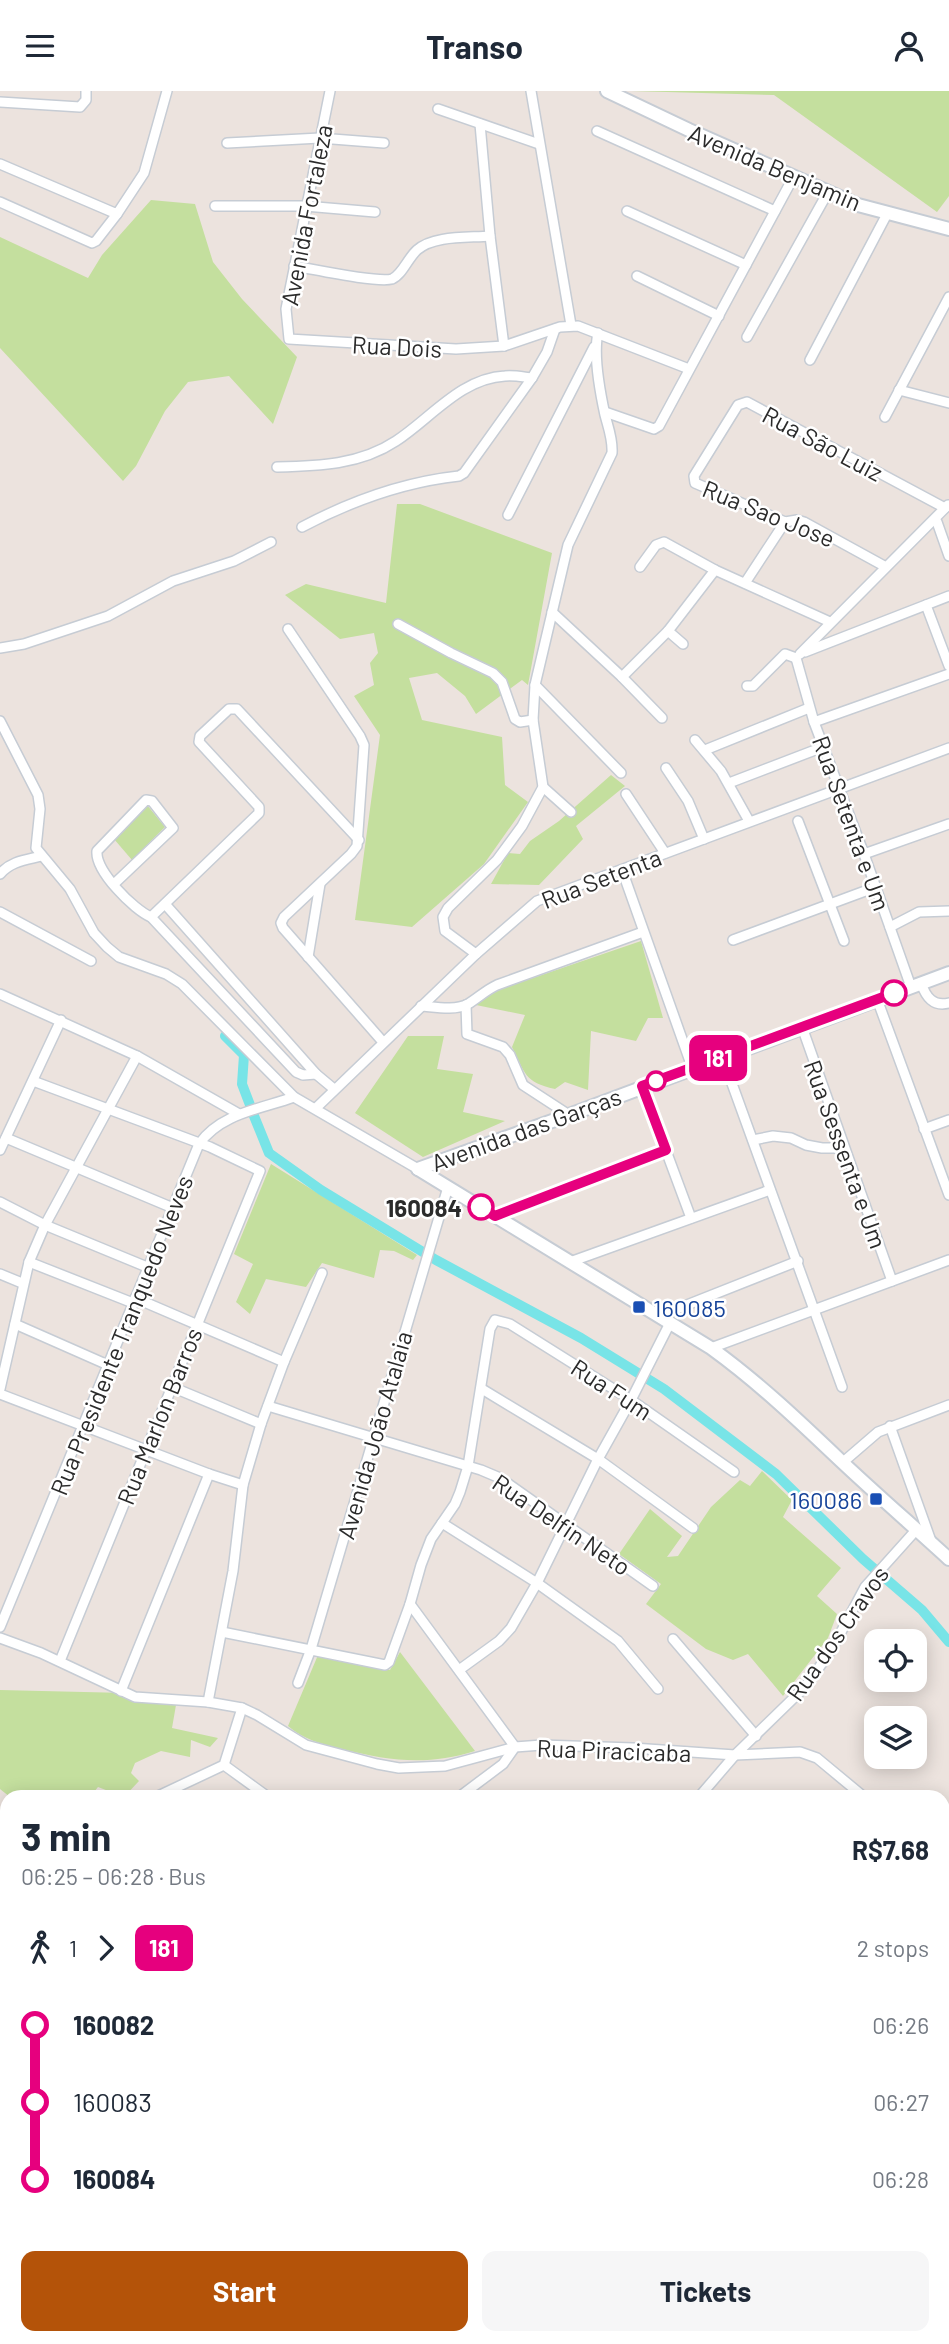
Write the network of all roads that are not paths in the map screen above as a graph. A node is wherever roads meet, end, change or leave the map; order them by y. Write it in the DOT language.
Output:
graph roads {
  1 [pos="86,91"];
  2 [pos="167,91"];
  3 [pos="330,91"];
  4 [pos="531,91"];
  5 [pos="607,91"];
  6 [pos="0,102"];
  7 [pos="438,109"];
  8 [pos="480,124"];
  9 [pos="597,131"];
  10 [pos="320,138"];
  11 [pos="227,143"];
  12 [pos="384,143"];
  13 [pos="539,144"];
  14 [pos="0,164"];
  15 [pos="794,176"];
  16 [pos="828,192"];
  17 [pos="0,202"];
  18 [pos="215,206"];
  19 [pos="305,206"];
  20 [pos="627,211"];
  21 [pos="775,211"];
  22 [pos="374,212"];
  23 [pos="117,213"];
  24 [pos="887,214"];
  25 [pos="949,229"];
  26 [pos="490,236"];
  27 [pos="746,265"];
  28 [pos="294,266"];
  29 [pos="636,276"];
  30 [pos="949,297"];
  31 [pos="719,316"];
  32 [pos="571,325"];
  33 [pos="555,329"];
  34 [pos="598,333"];
  35 [pos="747,338"];
  36 [pos="289,339"];
  37 [pos="595,345"];
  38 [pos="504,346"];
  39 [pos="810,360"];
  40 [pos="689,369"];
  41 [pos="532,378"];
  42 [pos="899,390"];
  43 [pos="949,403"];
  44 [pos="604,412"];
  45 [pos="885,417"];
  46 [pos="277,467"];
  47 [pos="694,476"];
  48 [pos="947,506"];
  49 [pos="509,515"];
  50 [pos="949,518"];
  51 [pos="785,522"];
  52 [pos="937,522"];
  53 [pos="927,526"];
  54 [pos="302,527"];
  55 [pos="271,543"];
  56 [pos="949,556"];
  57 [pos="640,567"];
  58 [pos="886,567"];
  59 [pos="715,570"];
  60 [pos="745,583"];
  61 [pos="949,596"];
  62 [pos="926,605"];
  63 [pos="552,612"];
  64 [pos="830,622"];
  65 [pos="398,624"];
  66 [pos="288,629"];
  67 [pos="668,631"];
  68 [pos="684,644"];
  69 [pos="0,649"];
  70 [pos="798,656"];
  71 [pos="949,666"];
  72 [pos="949,674"];
  73 [pos="622,677"];
  74 [pos="535,685"];
  75 [pos="747,686"];
  76 [pos="809,708"];
  77 [pos="662,717"];
  78 [pos="533,720"];
  79 [pos="0,721"];
  80 [pos="814,722"];
  81 [pos="695,740"];
  82 [pos="823,747"];
  83 [pos="949,748"];
  84 [pos="705,750"];
  85 [pos="666,768"];
  86 [pos="621,773"];
  87 [pos="729,783"];
  88 [pos="543,787"];
  89 [pos="839,788"];
  90 [pos="626,794"];
  91 [pos="570,812"];
  92 [pos="749,821"];
  93 [pos="798,821"];
  94 [pos="949,824"];
  95 [pos="704,838"];
  96 [pos="359,840"];
  97 [pos="665,853"];
  98 [pos="864,854"];
  99 [pos="42,856"];
  100 [pos="622,870"];
  101 [pos="0,874"];
  102 [pos="114,884"];
  103 [pos="320,884"];
  104 [pos="876,887"];
  105 [pos="165,904"];
  106 [pos="830,904"];
  107 [pos="949,911"];
  108 [pos="0,912"];
  109 [pos="151,917"];
  110 [pos="890,926"];
  111 [pos="643,933"];
  112 [pos="733,940"];
  113 [pos="844,941"];
  114 [pos="476,954"];
  115 [pos="308,957"];
  116 [pos="91,961"];
  117 [pos="949,973"];
  118 [pos="916,985"];
  119 [pos="0,994"];
  120 [pos="877,999"];
  121 [pos="949,1003"];
  122 [pos="466,1005"];
  123 [pos="421,1006"];
  124 [pos="61,1020"];
  125 [pos="802,1027"];
  126 [pos="383,1042"];
  127 [pos="137,1056"];
  128 [pos="722,1056"];
  129 [pos="692,1067"];
  130 [pos="316,1073"];
  131 [pos="33,1080"];
  132 [pos="642,1086"];
  133 [pos="334,1089"];
  134 [pos="294,1097"];
  135 [pos="316,1108"];
  136 [pos="108,1109"];
  137 [pos="239,1114"];
  138 [pos="569,1115"];
  139 [pos="949,1120"];
  140 [pos="924,1129"];
  141 [pos="6,1138"];
  142 [pos="753,1140"];
  143 [pos="199,1144"];
  144 [pos="843,1148"];
  145 [pos="0,1150"];
  146 [pos="666,1150"];
  147 [pos="75,1168"];
  148 [pos="418,1168"];
  149 [pos="448,1187"];
  150 [pos="770,1190"];
  151 [pos="949,1195"];
  152 [pos="0,1202"];
  153 [pos="173,1208"];
  154 [pos="495,1216"];
  155 [pos="691,1218"];
  156 [pos="45,1225"];
  157 [pos="949,1260"];
  158 [pos="798,1261"];
  159 [pos="29,1262"];
  160 [pos="569,1262"];
  161 [pos="147,1267"];
  162 [pos="0,1273"];
  163 [pos="322,1273"];
  164 [pos="891,1281"];
  165 [pos="22,1283"];
  166 [pos="134,1300"];
  167 [pos="815,1308"];
  168 [pos="664,1319"];
  169 [pos="15,1324"];
  170 [pos="196,1326"];
  171 [pos="5,1345"];
  172 [pos="711,1348"];
  173 [pos="284,1362"];
  174 [pos="108,1365"];
  175 [pos="172,1387"];
  176 [pos="842,1387"];
  177 [pos="482,1389"];
  178 [pos="0,1391"];
  179 [pos="631,1400"];
  180 [pos="949,1405"];
  181 [pos="268,1406"];
  182 [pos="82,1424"];
  183 [pos="261,1424"];
  184 [pos="890,1426"];
  185 [pos="372,1439"];
  186 [pos="145,1450"];
  187 [pos="598,1459"];
  188 [pos="842,1463"];
  189 [pos="468,1466"];
  190 [pos="734,1472"];
  191 [pos="209,1474"];
  192 [pos="243,1485"];
  193 [pos="442,1523"];
  194 [pos="566,1523"];
  195 [pos="693,1528"];
  196 [pos="917,1529"];
  197 [pos="931,1542"];
  198 [pos="949,1559"];
  199 [pos="537,1583"];
  200 [pos="653,1586"];
  201 [pos="410,1604"];
  202 [pos="0,1626"];
  203 [pos="222,1632"];
  204 [pos="0,1638"];
  205 [pos="673,1639"];
  206 [pos="311,1649"];
  207 [pos="60,1661"];
  208 [pos="459,1670"];
  209 [pos="298,1683"];
  210 [pos="658,1689"];
  211 [pos="121,1691"];
  212 [pos="208,1702"];
  213 [pos="242,1708"];
  214 [pos="756,1735"];
  215 [pos="515,1747"];
  216 [pos="735,1755"];
  217 [pos="224,1765"];
  218 [pos="171,1790"];
  219 [pos="258,1790"];
  220 [pos="468,1790"];
  221 [pos="705,1790"];
  222 [pos="856,1790"];
  1 -- 6 [label="street"];
  2 -- 23 [label="street"];
  3 -- 10 [label="street, Avenida Fortaleza"];
  4 -- 13 [label="street"];
  5 -- 15 [label="main road, Avenida Benjamin"];
  7 -- 8 [label="street"];
  8 -- 13 [label="street"];
  8 -- 26 [label="street"];
  9 -- 21 [label="street"];
  10 -- 11 [label="street"];
  10 -- 12 [label="street"];
  10 -- 19 [label="street, Avenida Fortaleza"];
  13 -- 32 [label="street"];
  14 -- 23 [label="street"];
  15 -- 16 [label="main road, Avenida Benjamin"];
  15 -- 21 [label="street"];
  16 -- 24 [label="main road, Avenida Benjamin"];
  16 -- 35 [label="street"];
  17 -- 23 [label="street"];
  18 -- 19 [label="street"];
  19 -- 22 [label="street"];
  19 -- 28 [label="street, Avenida Fortaleza"];
  20 -- 27 [label="street"];
  21 -- 27 [label="street"];
  24 -- 25 [label="main road, Avenida Benjamin"];
  24 -- 39 [label="street"];
  26 -- 28 [label="street"];
  26 -- 38 [label="street"];
  27 -- 31 [label="street"];
  28 -- 36 [label="street, Avenida Fortaleza"];
  29 -- 31 [label="street"];
  30 -- 42 [label="street"];
  31 -- 40 [label="street"];
  32 -- 33 [label="street, Rua Dois"];
  32 -- 34 [label="street"];
  33 -- 38 [label="street, Rua Dois"];
  33 -- 41 [label="street"];
  34 -- 37 [label="street"];
  34 -- 40 [label="street"];
  36 -- 38 [label="street, Rua Dois"];
  37 -- 44 [label="street"];
  37 -- 49 [label="street"];
  40 -- 44 [label="street"];
  41 -- 46 [label="street"];
  41 -- 54 [label="street"];
  42 -- 43 [label="street"];
  42 -- 45 [label="street"];
  44 -- 63 [label="street"];
  47 -- 48 [label="street, Rua São Luiz"];
  47 -- 51 [label="street, Rua Sao Jose"];
  48 -- 53 [label="street"];
  50 -- 52 [label="street"];
  51 -- 58 [label="street, Rua Sao Jose"];
  51 -- 60 [label="street"];
  52 -- 53 [label="street"];
  52 -- 56 [label="street"];
  53 -- 58 [label="street"];
  55 -- 69 [label="street"];
  57 -- 59 [label="street"];
  58 -- 64 [label="street"];
  59 -- 60 [label="street"];
  59 -- 67 [label="street"];
  60 -- 64 [label="street"];
  61 -- 62 [label="street"];
  62 -- 70 [label="street"];
  62 -- 71 [label="street"];
  63 -- 73 [label="street"];
  63 -- 74 [label="street"];
  64 -- 70 [label="street"];
  65 -- 78 [label="street"];
  66 -- 96 [label="street"];
  67 -- 68 [label="street"];
  67 -- 73 [label="street"];
  70 -- 75 [label="street"];
  70 -- 76 [label="street, Rua Setenta e Um"];
  72 -- 80 [label="street"];
  73 -- 77 [label="street"];
  74 -- 78 [label="street"];
  74 -- 86 [label="street"];
  76 -- 80 [label="street, Rua Setenta e Um"];
  76 -- 84 [label="street"];
  78 -- 88 [label="street"];
  79 -- 99 [label="street"];
  80 -- 82 [label="street, Rua Setenta e Um"];
  81 -- 84 [label="street"];
  82 -- 87 [label="street"];
  82 -- 89 [label="street, Rua Setenta e Um"];
  83 -- 89 [label="street, Rua Setenta"];
  84 -- 87 [label="street"];
  85 -- 95 [label="street"];
  87 -- 92 [label="street"];
  88 -- 91 [label="street"];
  88 -- 114 [label="street"];
  89 -- 92 [label="street, Rua Setenta"];
  89 -- 98 [label="street, Rua Setenta e Um"];
  90 -- 97 [label="street"];
  92 -- 95 [label="street, Rua Setenta"];
  93 -- 106 [label="street"];
  94 -- 98 [label="street"];
  95 -- 97 [label="street, Rua Setenta"];
  96 -- 103 [label="street"];
  96 -- 105 [label="street"];
  97 -- 100 [label="street, Rua Setenta"];
  98 -- 104 [label="street, Rua Setenta e Um"];
  99 -- 101 [label="street"];
  99 -- 134 [label="street"];
  100 -- 111 [label="street"];
  100 -- 114 [label="street, Rua Setenta"];
  102 -- 102 [label="street"];
  102 -- 109 [label="street"];
  103 -- 115 [label="street"];
  103 -- 115 [label="street"];
  104 -- 106 [label="street"];
  104 -- 110 [label="street, Rua Setenta e Um"];
  105 -- 109 [label="street"];
  105 -- 130 [label="street"];
  106 -- 112 [label="street"];
  106 -- 113 [label="street"];
  107 -- 110 [label="street"];
  108 -- 116 [label="street"];
  109 -- 130 [label="street"];
  110 -- 118 [label="street, Rua Setenta e Um"];
  111 -- 122 [label="street"];
  111 -- 129 [label="street"];
  114 -- 123 [label="street, Rua Setenta"];
  115 -- 126 [label="street"];
  117 -- 118 [label="main road, Avenida das Garças"];
  118 -- 120 [label="main road, Avenida das Garças"];
  118 -- 121 [label="street"];
  119 -- 124 [label="street"];
  120 -- 125 [label="main road, Avenida das Garças"];
  120 -- 140 [label="street"];
  122 -- 123 [label="street"];
  122 -- 138 [label="street"];
  123 -- 126 [label="street, Rua Setenta"];
  124 -- 127 [label="street"];
  124 -- 131 [label="street"];
  125 -- 128 [label="main road, Avenida das Garças"];
  125 -- 144 [label="street, Rua Sessenta e Um"];
  126 -- 133 [label="street, Rua Setenta"];
  127 -- 136 [label="street"];
  127 -- 137 [label="street"];
  128 -- 129 [label="main road, Avenida das Garças"];
  128 -- 142 [label="street"];
  129 -- 132 [label="main road, Avenida das Garças"];
  130 -- 133 [label="street"];
  131 -- 136 [label="street"];
  131 -- 141 [label="street"];
  132 -- 138 [label="main road, Avenida das Garças"];
  132 -- 146 [label="street"];
  133 -- 135 [label="street, Rua Setenta"];
  134 -- 135 [label="street"];
  134 -- 137 [label="street, Rua Presidente Tranquedo Neves"];
  135 -- 148 [label="street"];
  136 -- 143 [label="street"];
  136 -- 147 [label="street"];
  137 -- 143 [label="street, Rua Presidente Tranquedo Neves"];
  138 -- 148 [label="main road, Avenida das Garças"];
  139 -- 140 [label="street"];
  140 -- 151 [label="street"];
  141 -- 145 [label="street"];
  141 -- 147 [label="street"];
  142 -- 144 [label="street"];
  142 -- 150 [label="street"];
  143 -- 153 [label="street, Rua Presidente Tranquedo Neves"];
  143 -- 170 [label="street, Rua Marlon Barros"];
  144 -- 164 [label="street, Rua Sessenta e Um"];
  146 -- 154 [label="street"];
  146 -- 155 [label="street"];
  147 -- 153 [label="street"];
  147 -- 156 [label="street"];
  148 -- 149 [label="main road"];
  149 -- 154 [label="main road"];
  149 -- 185 [label="street, Avenida João Atalaia"];
  150 -- 155 [label="street"];
  150 -- 158 [label="street"];
  152 -- 156 [label="street"];
  153 -- 161 [label="street, Rua Presidente Tranquedo Neves"];
  154 -- 160 [label="main road"];
  155 -- 160 [label="street"];
  156 -- 159 [label="street"];
  156 -- 161 [label="street"];
  157 -- 164 [label="street"];
  158 -- 167 [label="street"];
  158 -- 168 [label="street"];
  159 -- 165 [label="street"];
  159 -- 166 [label="street"];
  160 -- 168 [label="main road"];
  161 -- 166 [label="street, Rua Presidente Tranquedo Neves"];
  162 -- 165 [label="street"];
  163 -- 173 [label="street"];
  164 -- 167 [label="street"];
  165 -- 169 [label="street"];
  166 -- 170 [label="street"];
  166 -- 174 [label="street, Rua Presidente Tranquedo Neves"];
  167 -- 172 [label="street"];
  167 -- 176 [label="street"];
  168 -- 172 [label="main road"];
  168 -- 179 [label="street"];
  169 -- 171 [label="street"];
  169 -- 174 [label="street"];
  170 -- 173 [label="street"];
  170 -- 175 [label="street, Rua Marlon Barros"];
  171 -- 178 [label="street"];
  172 -- 188 [label="main road"];
  173 -- 181 [label="street"];
  174 -- 182 [label="street, Rua Presidente Tranquedo Neves"];
  175 -- 183 [label="street"];
  175 -- 186 [label="street, Rua Marlon Barros"];
  177 -- 179 [label="street, Rua Fum"];
  177 -- 187 [label="street"];
  177 -- 189 [label="street"];
  178 -- 182 [label="street"];
  179 -- 187 [label="street"];
  179 -- 190 [label="street, Rua Fum"];
  180 -- 184 [label="street"];
  181 -- 183 [label="street"];
  181 -- 185 [label="street, Rua Delfin Neto"];
  182 -- 186 [label="street"];
  182 -- 202 [label="street, Rua Presidente Tranquedo Neves"];
  183 -- 192 [label="street"];
  184 -- 188 [label="street"];
  184 -- 197 [label="street"];
  185 -- 189 [label="street, Rua Delfin Neto"];
  185 -- 206 [label="street, Avenida João Atalaia"];
  186 -- 191 [label="street"];
  186 -- 207 [label="street, Rua Marlon Barros"];
  187 -- 194 [label="street"];
  187 -- 195 [label="street"];
  188 -- 196 [label="main road"];
  189 -- 193 [label="street"];
  189 -- 194 [label="street, Rua Delfin Neto"];
  191 -- 192 [label="street"];
  191 -- 211 [label="street"];
  192 -- 203 [label="street"];
  193 -- 199 [label="street"];
  193 -- 201 [label="street"];
  194 -- 199 [label="street"];
  194 -- 200 [label="street, Rua Delfin Neto"];
  196 -- 197 [label="main road"];
  196 -- 214 [label="street, Rua dos Cravos"];
  197 -- 198 [label="main road"];
  199 -- 208 [label="street"];
  199 -- 210 [label="street"];
  201 -- 206 [label="street"];
  201 -- 208 [label="street"];
  203 -- 206 [label="street"];
  203 -- 212 [label="street"];
  204 -- 207 [label="street, Rua Piracicaba"];
  205 -- 214 [label="street"];
  206 -- 209 [label="street, Avenida João Atalaia"];
  207 -- 211 [label="street, Rua Piracicaba"];
  208 -- 215 [label="street"];
  211 -- 212 [label="street, Rua Piracicaba"];
  212 -- 213 [label="street, Rua Piracicaba"];
  213 -- 215 [label="street, Rua Piracicaba"];
  213 -- 217 [label="street"];
  214 -- 216 [label="street, Rua dos Cravos"];
  215 -- 216 [label="street, Rua Piracicaba"];
  215 -- 220 [label="street"];
  216 -- 221 [label="street, Rua dos Cravos"];
  216 -- 222 [label="street, Rua Piracicaba"];
  217 -- 218 [label="street"];
  217 -- 219 [label="street"];
}
